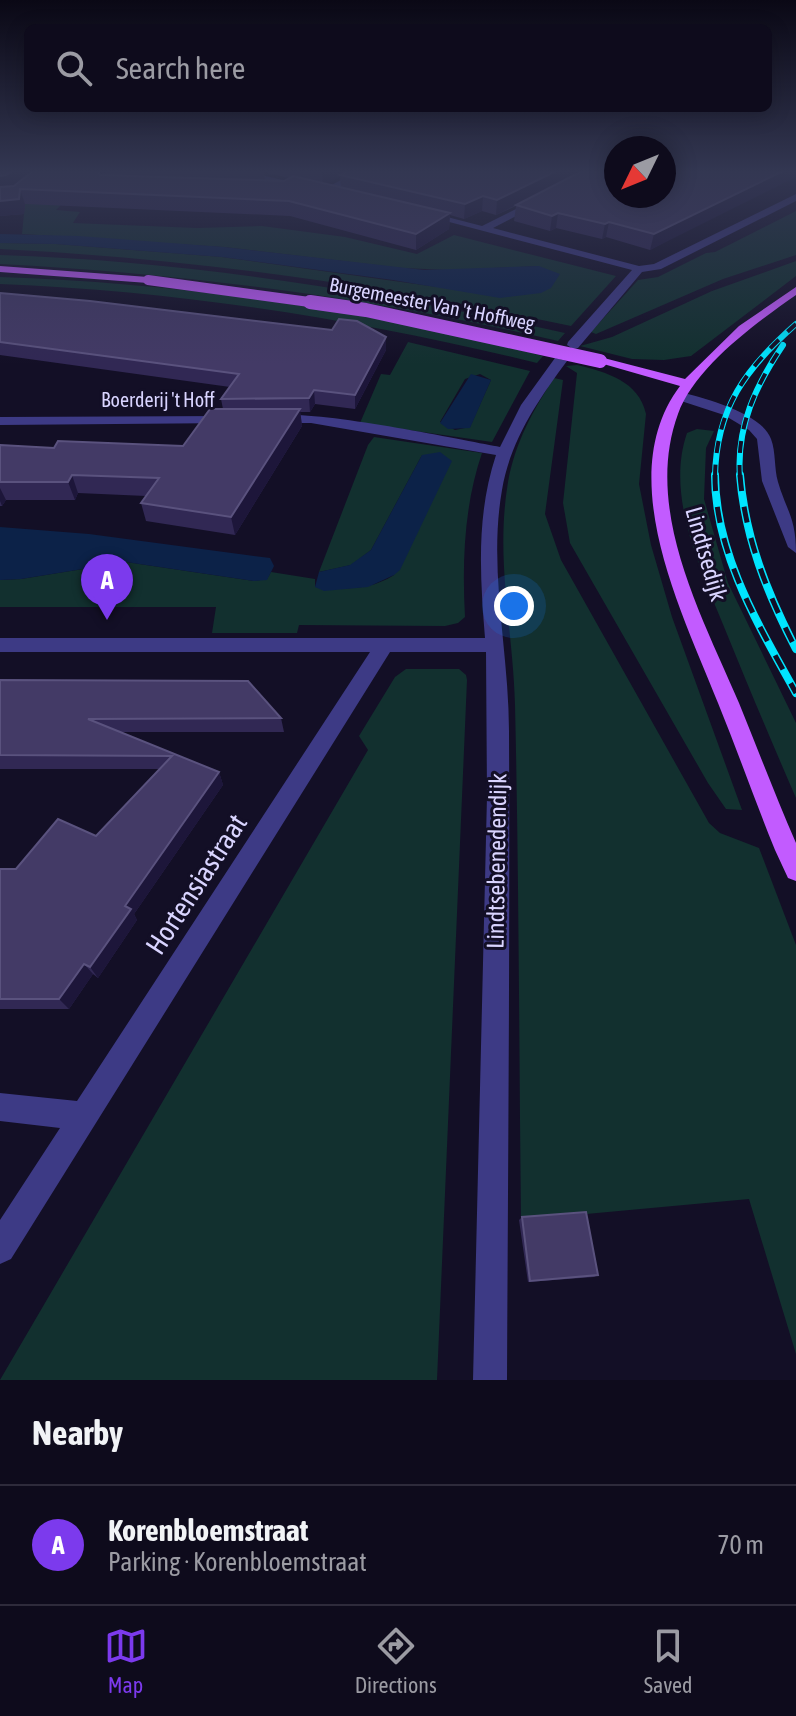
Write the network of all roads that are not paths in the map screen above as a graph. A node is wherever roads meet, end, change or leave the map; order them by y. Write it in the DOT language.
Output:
graph roads {
  1 [pos="509,235"];
  2 [pos="720,235"];
  3 [pos="639,269"];
  4 [pos="0,270"];
  5 [pos="796,290"];
  6 [pos="684,390"];
  7 [pos="0,421"];
  8 [pos="505,452"];
  9 [pos="796,547"];
  10 [pos="0,645"];
  11 [pos="494,645"];
  12 [pos="383,647"];
  13 [pos="796,870"];
  14 [pos="0,1107"];
  15 [pos="83,1116"];
  16 [pos="0,1248"];
  17 [pos="490,1380"];
  1 -- 3 [label="street"];
  2 -- 3 [label="street"];
  3 -- 8 [label="street, Lindtsebenedendijk"];
  4 -- 6 [label="main road, Burgemeester Van 't Hoffweg, bridge"];
  5 -- 6 [label="main road, Lindtsedijk"];
  6 -- 9 [label="street"];
  6 -- 13 [label="main road, Lindtsedijk"];
  7 -- 8 [label="street, Boerderij 't Hoff"];
  8 -- 11 [label="street, Lindtsebenedendijk"];
  10 -- 12 [label="street"];
  11 -- 12 [label="street"];
  11 -- 17 [label="street, Lindtsebenedendijk"];
  12 -- 15 [label="street, Hortensiastraat"];
  14 -- 15 [label="street"];
  15 -- 16 [label="street, Hortensiastraat"];
}
